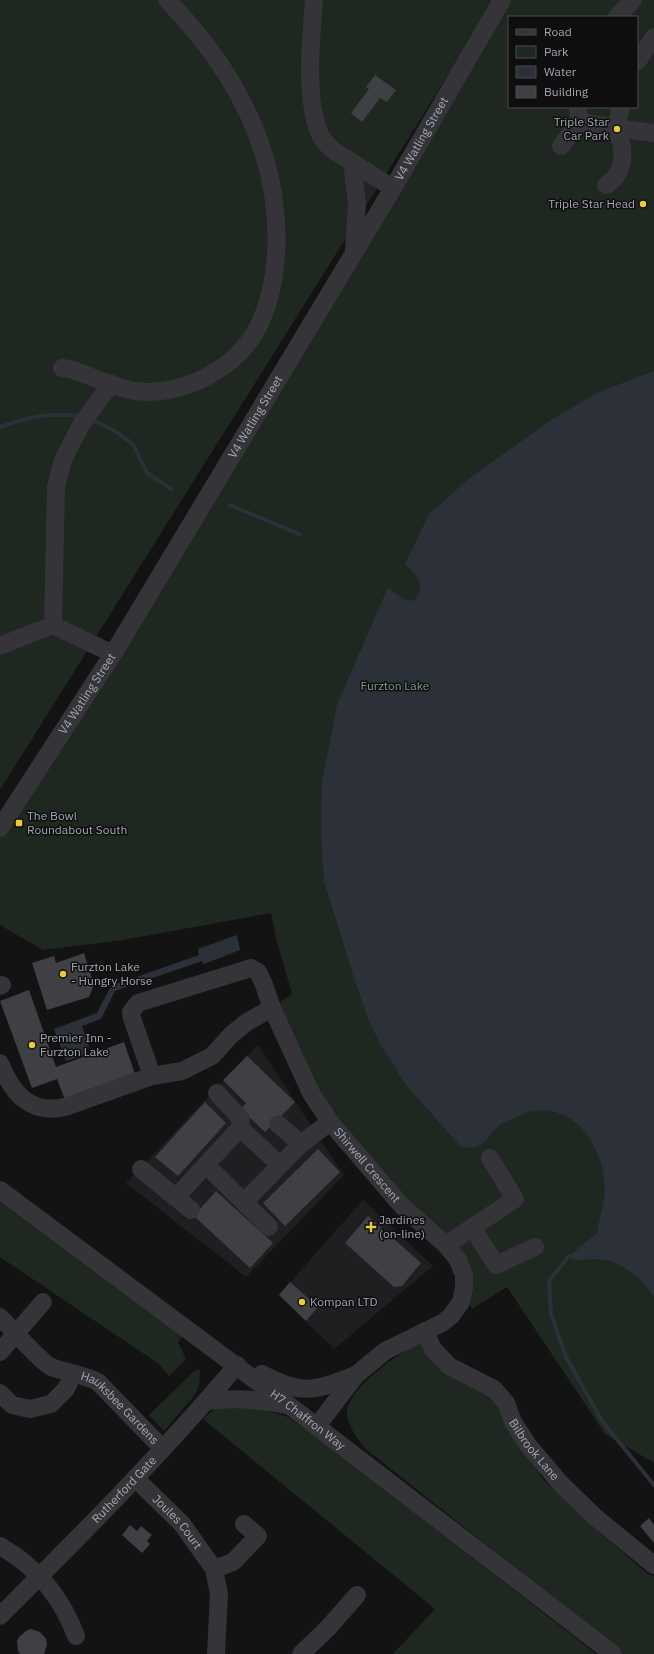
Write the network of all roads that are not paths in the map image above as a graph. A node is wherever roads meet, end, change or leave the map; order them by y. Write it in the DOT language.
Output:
graph roads {
  1 [pos="167,0"];
  2 [pos="314,0"];
  3 [pos="502,0"];
  4 [pos="633,0"];
  5 [pos="618,16"];
  6 [pos="654,37"];
  7 [pos="638,61"];
  8 [pos="621,108"];
  9 [pos="578,115"];
  10 [pos="616,128"];
  11 [pos="654,133"];
  12 [pos="561,146"];
  13 [pos="352,162"];
  14 [pos="606,185"];
  15 [pos="393,188"];
  16 [pos="354,252"];
  17 [pos="62,368"];
  18 [pos="110,383"];
  19 [pos="53,625"];
  20 [pos="0,646"];
  21 [pos="113,654"];
  22 [pos="0,828"];
  23 [pos="272,1008"];
  24 [pos="0,1063"];
  25 [pos="152,1076"];
  26 [pos="217,1093"];
  27 [pos="330,1122"];
  28 [pos="278,1124"];
  29 [pos="240,1128"];
  30 [pos="301,1144"];
  31 [pos="490,1158"];
  32 [pos="206,1165"];
  33 [pos="280,1165"];
  34 [pos="140,1169"];
  35 [pos="0,1190"];
  36 [pos="176,1197"];
  37 [pos="245,1201"];
  38 [pos="191,1210"];
  39 [pos="269,1227"];
  40 [pos="472,1227"];
  41 [pos="446,1245"];
  42 [pos="535,1247"];
  43 [pos="42,1302"];
  44 [pos="0,1317"];
  45 [pos="425,1332"];
  46 [pos="15,1333"];
  47 [pos="0,1352"];
  48 [pos="230,1360"];
  49 [pos="73,1374"];
  50 [pos="356,1375"];
  51 [pos="0,1393"];
  52 [pos="206,1401"];
  53 [pos="290,1406"];
  54 [pos="317,1426"];
  55 [pos="162,1448"];
  56 [pos="135,1478"];
  57 [pos="244,1524"];
  58 [pos="0,1546"];
  59 [pos="654,1565"];
  60 [pos="214,1570"];
  61 [pos="39,1577"];
  62 [pos="357,1595"];
  63 [pos="0,1616"];
  64 [pos="76,1636"];
  65 [pos="216,1654"];
  66 [pos="302,1654"];
  67 [pos="613,1654"];
  1 -- 18 [label="street"];
  2 -- 13 [label="street"];
  3 -- 15 [label="street, V4 Watling Street"];
  4 -- 5 [label="street"];
  6 -- 7 [label="street"];
  8 -- 10 [label="street"];
  9 -- 10 [label="street"];
  9 -- 12 [label="street"];
  10 -- 11 [label="street"];
  10 -- 14 [label="street"];
  13 -- 15 [label="street"];
  13 -- 16 [label="street"];
  15 -- 16 [label="street, V4 Watling Street"];
  16 -- 21 [label="street, V4 Watling Street"];
  17 -- 18 [label="street"];
  18 -- 19 [label="street"];
  19 -- 20 [label="street"];
  19 -- 21 [label="street"];
  21 -- 22 [label="street, V4 Watling Street"];
  23 -- 25 [label="street"];
  23 -- 25 [label="street, Shirwell Crescent"];
  23 -- 27 [label="street, Shirwell Crescent"];
  24 -- 25 [label="street"];
  26 -- 29 [label="street"];
  27 -- 30 [label="street"];
  27 -- 41 [label="street, Shirwell Crescent"];
  28 -- 30 [label="street"];
  29 -- 32 [label="street"];
  29 -- 33 [label="street"];
  30 -- 33 [label="street"];
  31 -- 40 [label="street"];
  32 -- 36 [label="street"];
  32 -- 37 [label="street"];
  33 -- 37 [label="street"];
  34 -- 36 [label="street"];
  35 -- 48 [label="street, H7 Chaffron Way"];
  36 -- 38 [label="street"];
  37 -- 39 [label="street"];
  40 -- 41 [label="street"];
  40 -- 42 [label="street"];
  41 -- 45 [label="street, Shirwell Crescent"];
  43 -- 46 [label="street"];
  44 -- 46 [label="street, Hauksbee Gardens"];
  45 -- 50 [label="street, Shirwell Crescent"];
  45 -- 59 [label="street, Bilbrook Lane"];
  46 -- 47 [label="street"];
  46 -- 49 [label="street, Hauksbee Gardens"];
  48 -- 50 [label="street, Shirwell Crescent"];
  48 -- 52 [label="street, Rutherford Gate"];
  48 -- 53 [label="street, H7 Chaffron Way"];
  49 -- 51 [label="street, Hauksbee Gardens"];
  49 -- 55 [label="street, Hauksbee Gardens"];
  50 -- 54 [label="street, Shirwell Crescent"];
  52 -- 53 [label="street"];
  52 -- 55 [label="street, Rutherford Gate"];
  53 -- 54 [label="street, H7 Chaffron Way"];
  54 -- 67 [label="street, H7 Chaffron Way"];
  55 -- 56 [label="street, Rutherford Gate"];
  56 -- 60 [label="street, Joules Court"];
  56 -- 61 [label="street, Rutherford Gate"];
  57 -- 60 [label="street"];
  58 -- 61 [label="street"];
  60 -- 65 [label="street, Joules Court"];
  61 -- 63 [label="street, Rutherford Gate"];
  61 -- 64 [label="street"];
  62 -- 66 [label="street"];
}
